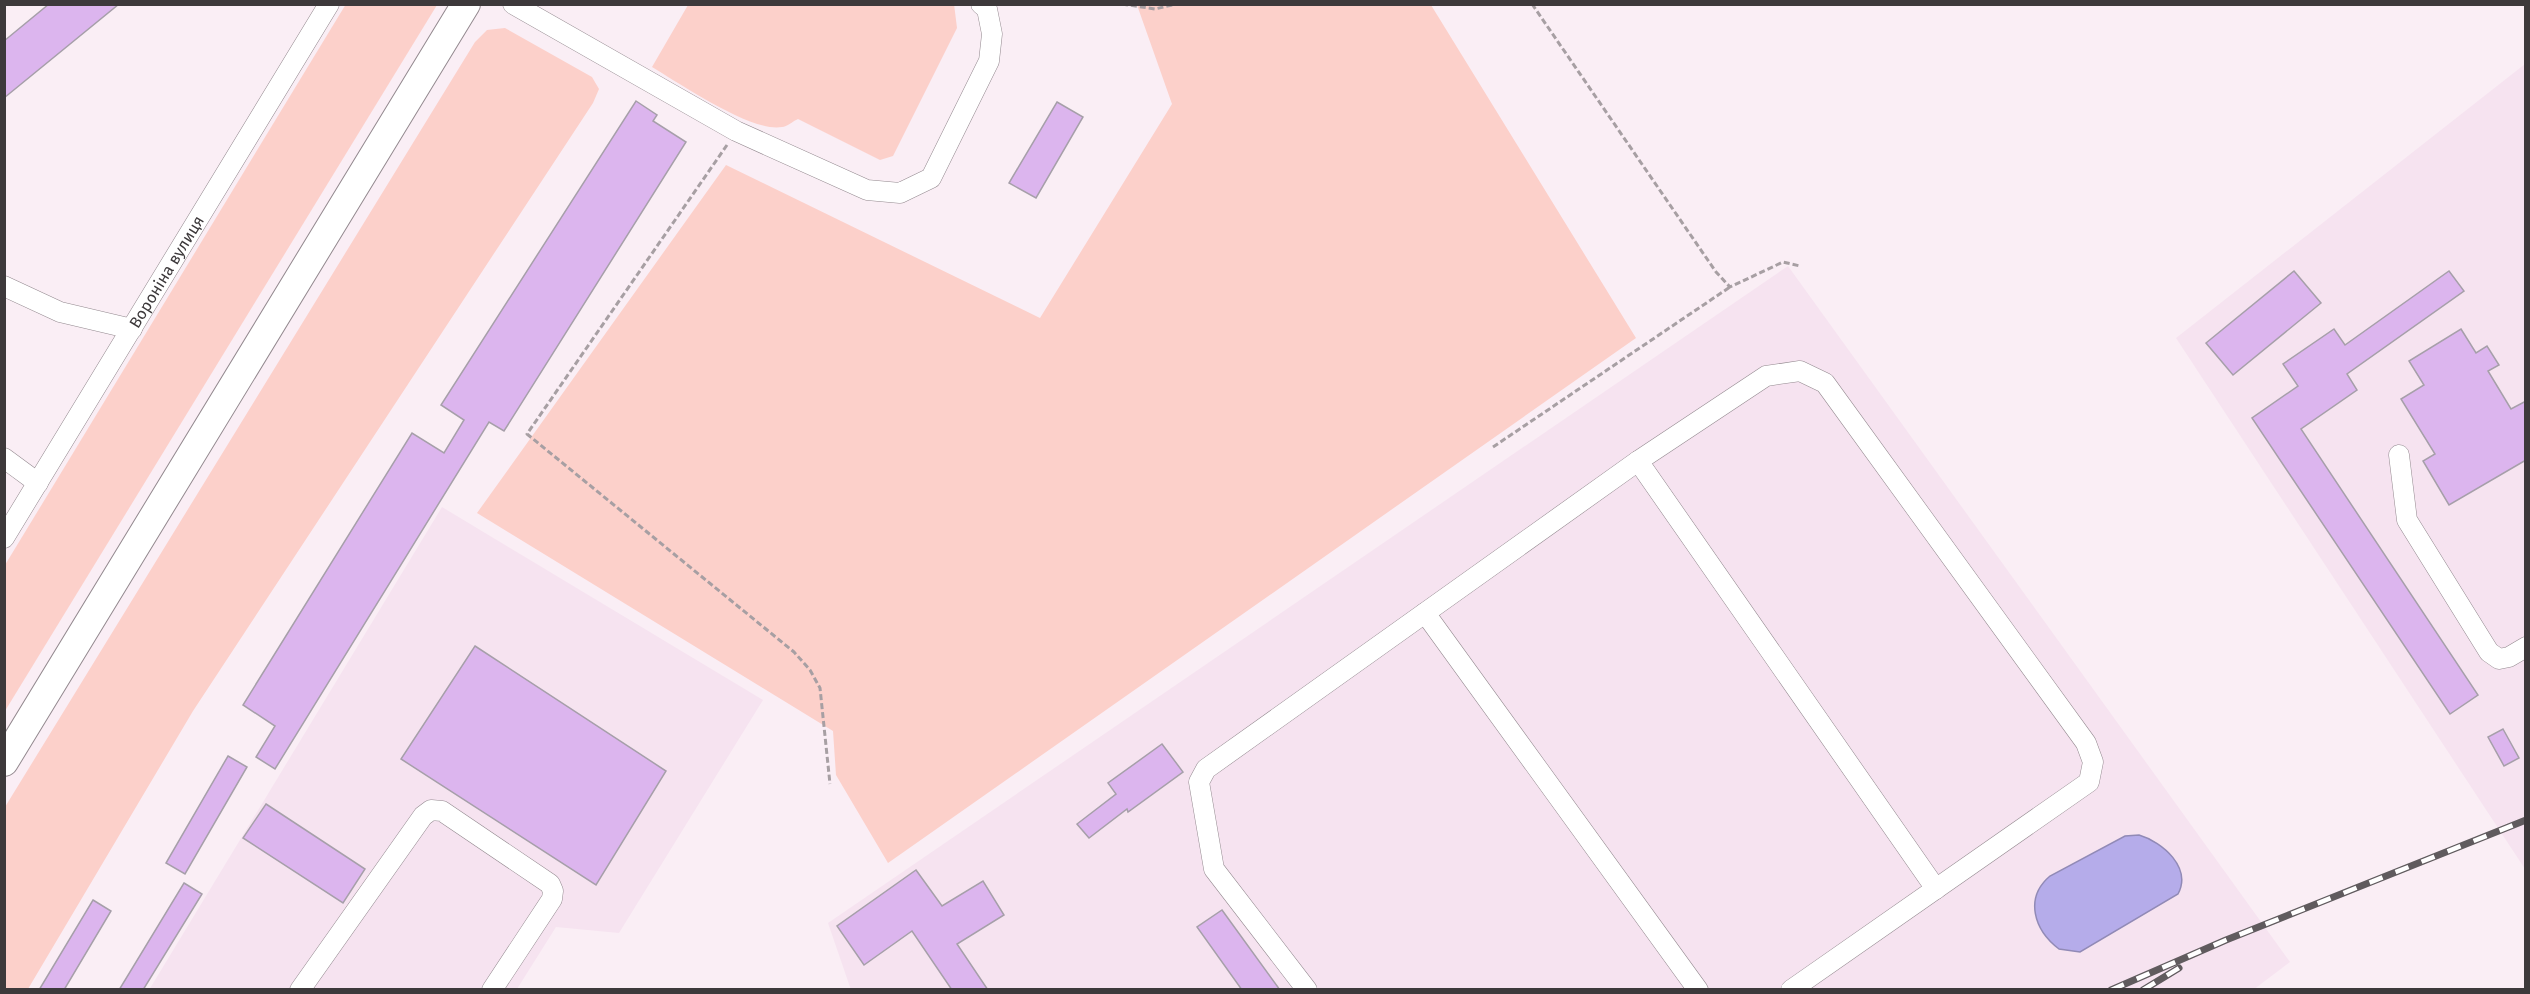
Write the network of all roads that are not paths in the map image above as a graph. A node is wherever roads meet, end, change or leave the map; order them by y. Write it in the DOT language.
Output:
graph roads {
  1 [pos="329,4"];
  2 [pos="466,4"];
  3 [pos="513,4"];
  4 [pos="981,4"];
  5 [pos="4,286"];
  6 [pos="132,329"];
  7 [pos="2399,455"];
  8 [pos="4,458"];
  9 [pos="1638,461"];
  10 [pos="38,483"];
  11 [pos="4,538"];
  12 [pos="1425,613"];
  13 [pos="2526,647"];
  14 [pos="4,762"];
  15 [pos="1936,889"];
  16 [pos="1301,988"];
  17 [pos="300,990"];
  18 [pos="492,990"];
  19 [pos="1698,990"];
  20 [pos="1791,990"];
  1 -- 6 [label="street, Вороніна вулиця"];
  2 -- 14 [label="highway"];
  3 -- 4 [label="street"];
  5 -- 6 [label="street"];
  6 -- 10 [label="street, Вороніна вулиця"];
  7 -- 13 [label="street"];
  8 -- 10 [label="street"];
  9 -- 12 [label="street"];
  9 -- 15 [label="street"];
  9 -- 15 [label="street"];
  10 -- 11 [label="street, Вороніна вулиця"];
  12 -- 16 [label="street"];
  12 -- 19 [label="street"];
  15 -- 20 [label="street"];
  17 -- 18 [label="street"];
}
